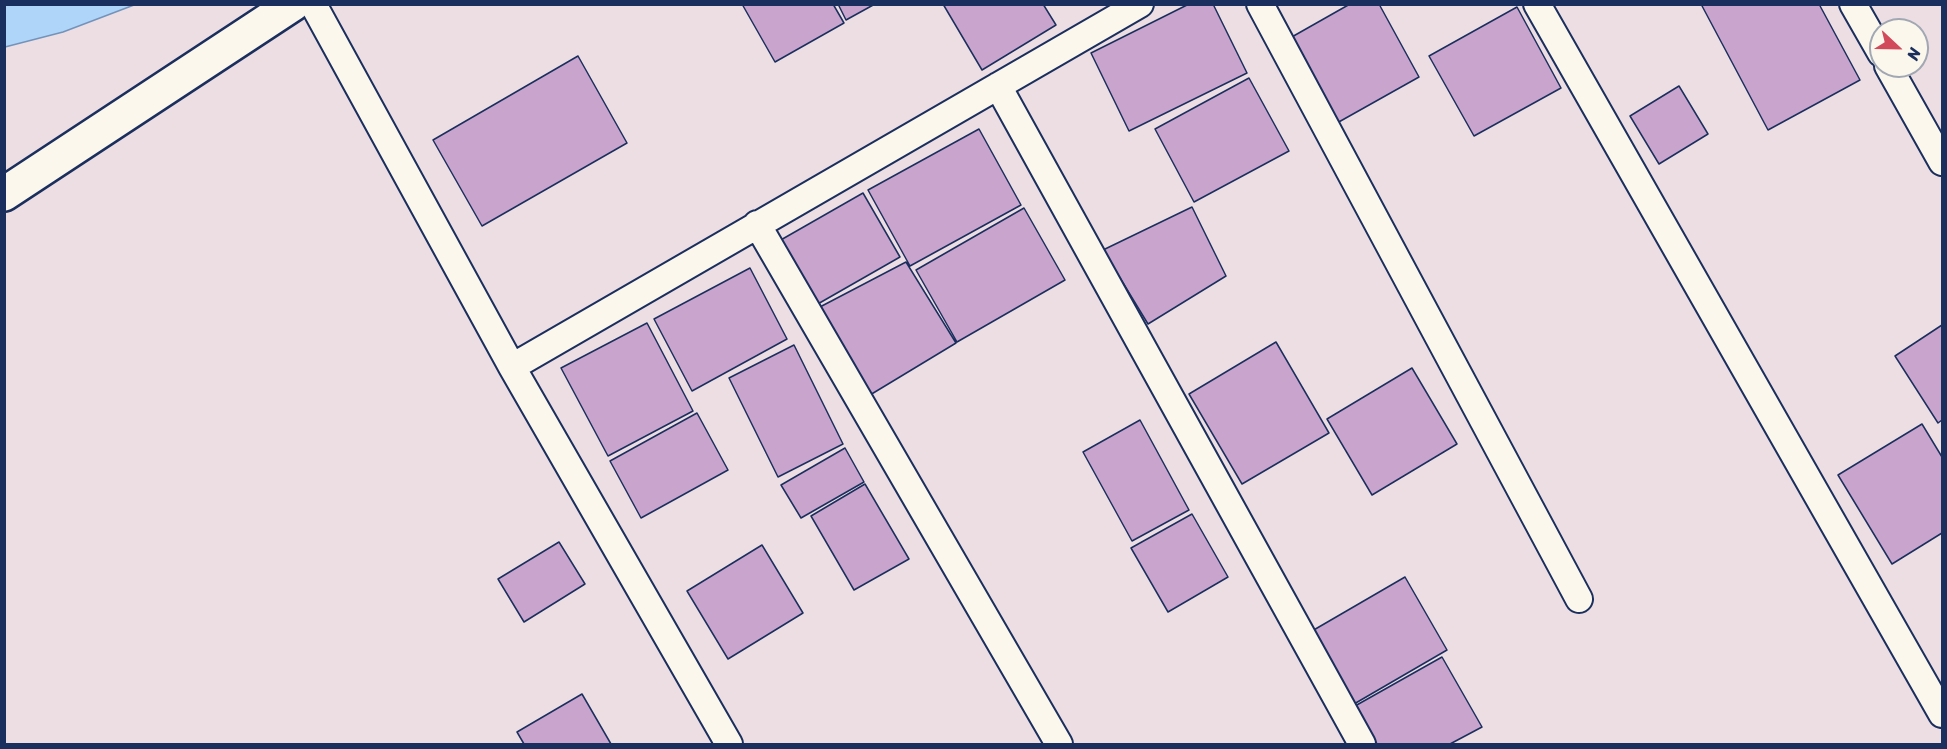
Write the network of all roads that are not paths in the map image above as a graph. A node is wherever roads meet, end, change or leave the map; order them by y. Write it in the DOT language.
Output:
graph roads {
  1 [pos="293,4"];
  2 [pos="313,4"];
  3 [pos="1140,4"];
  4 [pos="1260,4"];
  5 [pos="1537,4"];
  6 [pos="1853,4"];
  7 [pos="1869,32"];
  8 [pos="1895,78"];
  9 [pos="998,86"];
  10 [pos="1942,162"];
  11 [pos="4,194"];
  12 [pos="757,224"];
  13 [pos="512,367"];
  14 [pos="1579,599"];
  15 [pos="1942,714"];
  16 [pos="729,744"];
  17 [pos="1059,744"];
  18 [pos="1362,744"];
  1 -- 11 [label="main road"];
  2 -- 13 [label="street"];
  3 -- 9 [label="street"];
  4 -- 14 [label="street"];
  5 -- 15 [label="street"];
  6 -- 7 [label="street"];
  8 -- 10 [label="street"];
  9 -- 12 [label="street"];
  9 -- 18 [label="street"];
  12 -- 13 [label="street"];
  12 -- 17 [label="street"];
  13 -- 16 [label="street"];
}
